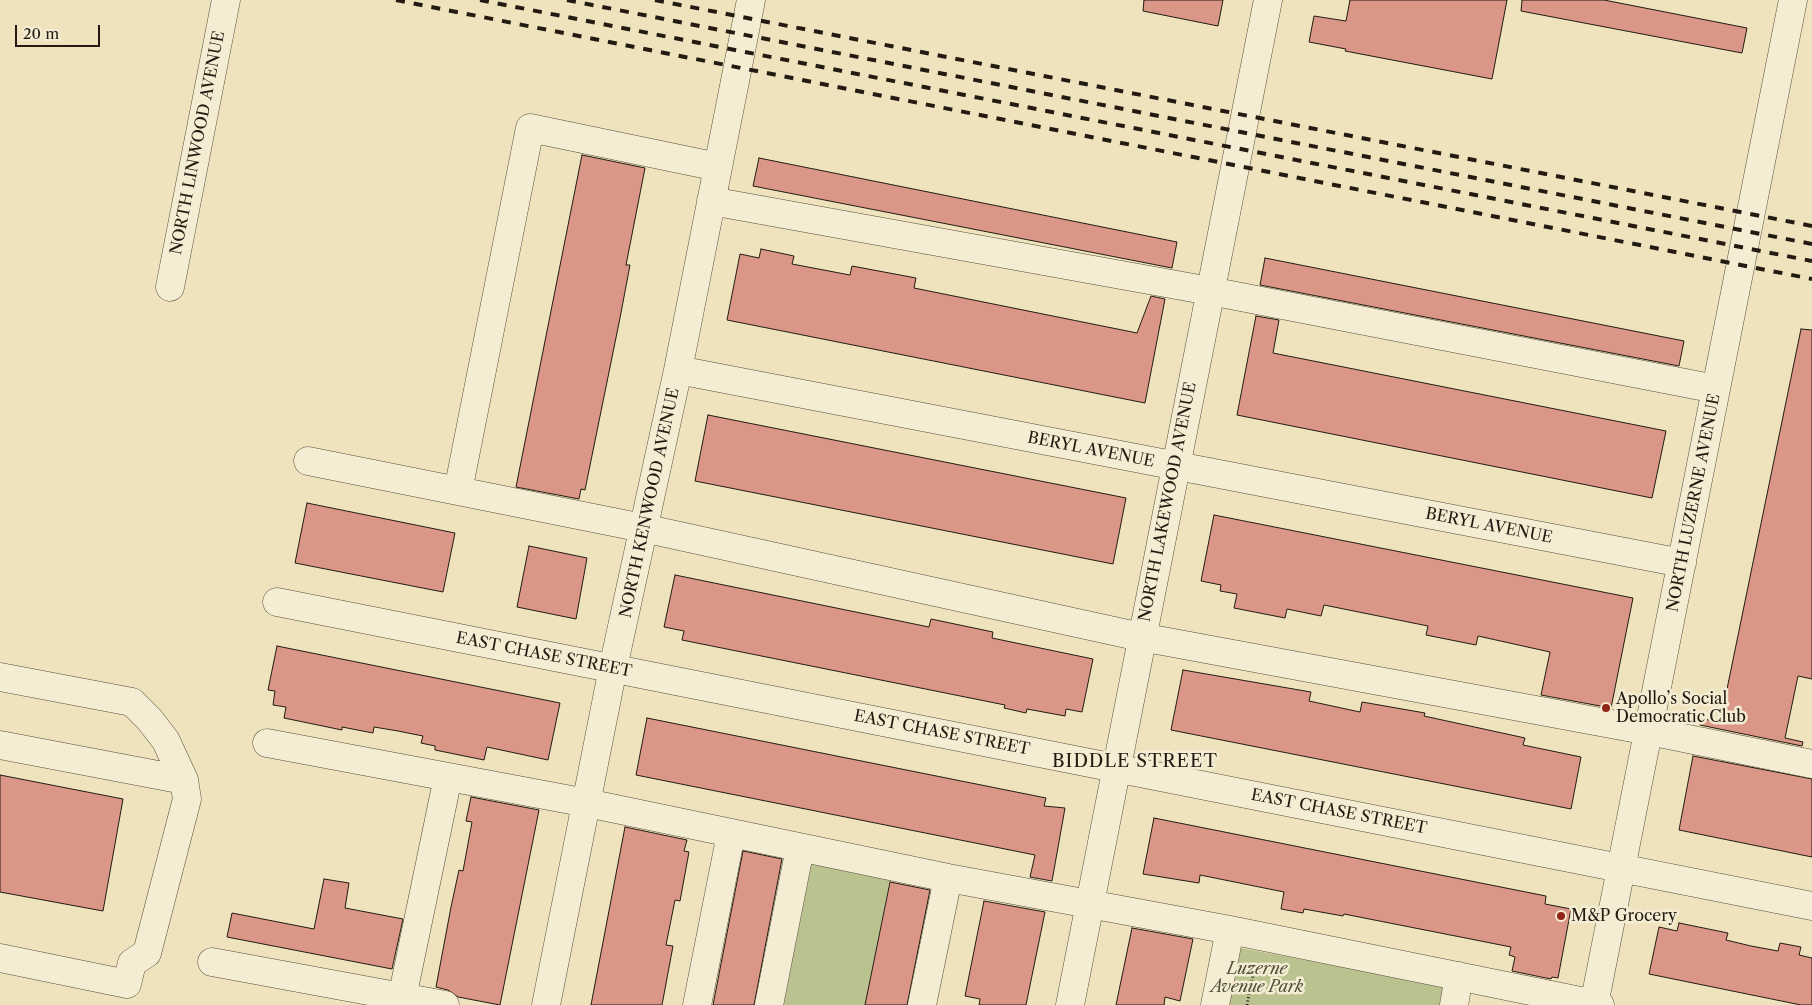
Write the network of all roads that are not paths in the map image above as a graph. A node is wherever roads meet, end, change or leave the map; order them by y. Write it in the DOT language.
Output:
graph roads {
  1 [pos="226,0"];
  2 [pos="750,0"];
  3 [pos="1268,0"];
  4 [pos="1796,2"];
  5 [pos="718,167"];
  6 [pos="711,200"];
  7 [pos="170,287"];
  8 [pos="1210,291"];
  9 [pos="678,370"];
  10 [pos="1716,389"];
  11 [pos="308,461"];
  12 [pos="1175,466"];
  13 [pos="458,490"];
  14 [pos="643,528"];
  15 [pos="1682,563"];
  16 [pos="277,602"];
  17 [pos="1142,637"];
  18 [pos="613,668"];
  19 [pos="0,677"];
  20 [pos="1649,731"];
  21 [pos="268,743"];
  22 [pos="0,745"];
  23 [pos="1812,764"];
  24 [pos="1116,768"];
  25 [pos="448,776"];
  26 [pos="184,780"];
  27 [pos="586,803"];
  28 [pos="731,834"];
  29 [pos="800,848"];
  30 [pos="1621,868"];
  31 [pos="948,878"];
  32 [pos="1090,906"];
  33 [pos="1812,906"];
  34 [pos="1230,930"];
  35 [pos="0,958"];
  36 [pos="212,962"];
  37 [pos="1459,976"];
  38 [pos="126,994"];
  39 [pos="402,998"];
  40 [pos="445,1005"];
  41 [pos="546,1005"];
  42 [pos="697,1005"];
  43 [pos="769,1005"];
  44 [pos="922,1005"];
  45 [pos="1070,1005"];
  46 [pos="1215,1005"];
  47 [pos="1454,1005"];
  48 [pos="1596,1005"];
  1 -- 7 [label="street, NORTH LINWOOD AVENUE"];
  2 -- 5 [label="street, NORTH KENWOOD AVENUE"];
  3 -- 8 [label="street, NORTH LAKEWOOD AVENUE"];
  4 -- 10 [label="street, NORTH LUZERNE AVENUE"];
  5 -- 6 [label="street, NORTH KENWOOD AVENUE"];
  5 -- 13 [label="street"];
  6 -- 8 [label="street"];
  6 -- 9 [label="street, NORTH KENWOOD AVENUE"];
  8 -- 10 [label="street"];
  8 -- 12 [label="street, NORTH LAKEWOOD AVENUE"];
  9 -- 12 [label="street, BERYL AVENUE"];
  9 -- 14 [label="street, NORTH KENWOOD AVENUE"];
  10 -- 15 [label="street, NORTH LUZERNE AVENUE"];
  11 -- 13 [label="street"];
  12 -- 15 [label="street, BERYL AVENUE"];
  12 -- 17 [label="street, NORTH LAKEWOOD AVENUE"];
  13 -- 14 [label="street"];
  14 -- 17 [label="street"];
  14 -- 18 [label="street, NORTH KENWOOD AVENUE"];
  15 -- 20 [label="street, NORTH LUZERNE AVENUE"];
  16 -- 18 [label="street, EAST CHASE STREET"];
  17 -- 20 [label="street"];
  17 -- 24 [label="street, NORTH LAKEWOOD AVENUE"];
  18 -- 24 [label="street, EAST CHASE STREET"];
  18 -- 27 [label="street, NORTH KENWOOD AVENUE"];
  19 -- 26 [label="street"];
  20 -- 23 [label="street"];
  20 -- 30 [label="street, NORTH LUZERNE AVENUE"];
  21 -- 25 [label="street"];
  22 -- 26 [label="street"];
  24 -- 30 [label="street, EAST CHASE STREET"];
  24 -- 32 [label="street, NORTH LAKEWOOD AVENUE"];
  25 -- 27 [label="street"];
  25 -- 39 [label="street"];
  26 -- 38 [label="street"];
  27 -- 28 [label="street"];
  27 -- 41 [label="street, NORTH KENWOOD AVENUE"];
  28 -- 29 [label="street"];
  28 -- 42 [label="street"];
  29 -- 31 [label="street"];
  29 -- 43 [label="street"];
  30 -- 33 [label="street, EAST CHASE STREET"];
  30 -- 48 [label="street, NORTH LUZERNE AVENUE"];
  31 -- 32 [label="street"];
  31 -- 44 [label="street"];
  32 -- 34 [label="street"];
  32 -- 45 [label="street, NORTH LAKEWOOD AVENUE"];
  34 -- 37 [label="street"];
  34 -- 46 [label="street"];
  35 -- 38 [label="street"];
  36 -- 39 [label="street"];
  37 -- 47 [label="street"];
  37 -- 48 [label="street"];
  39 -- 40 [label="street"];
}
